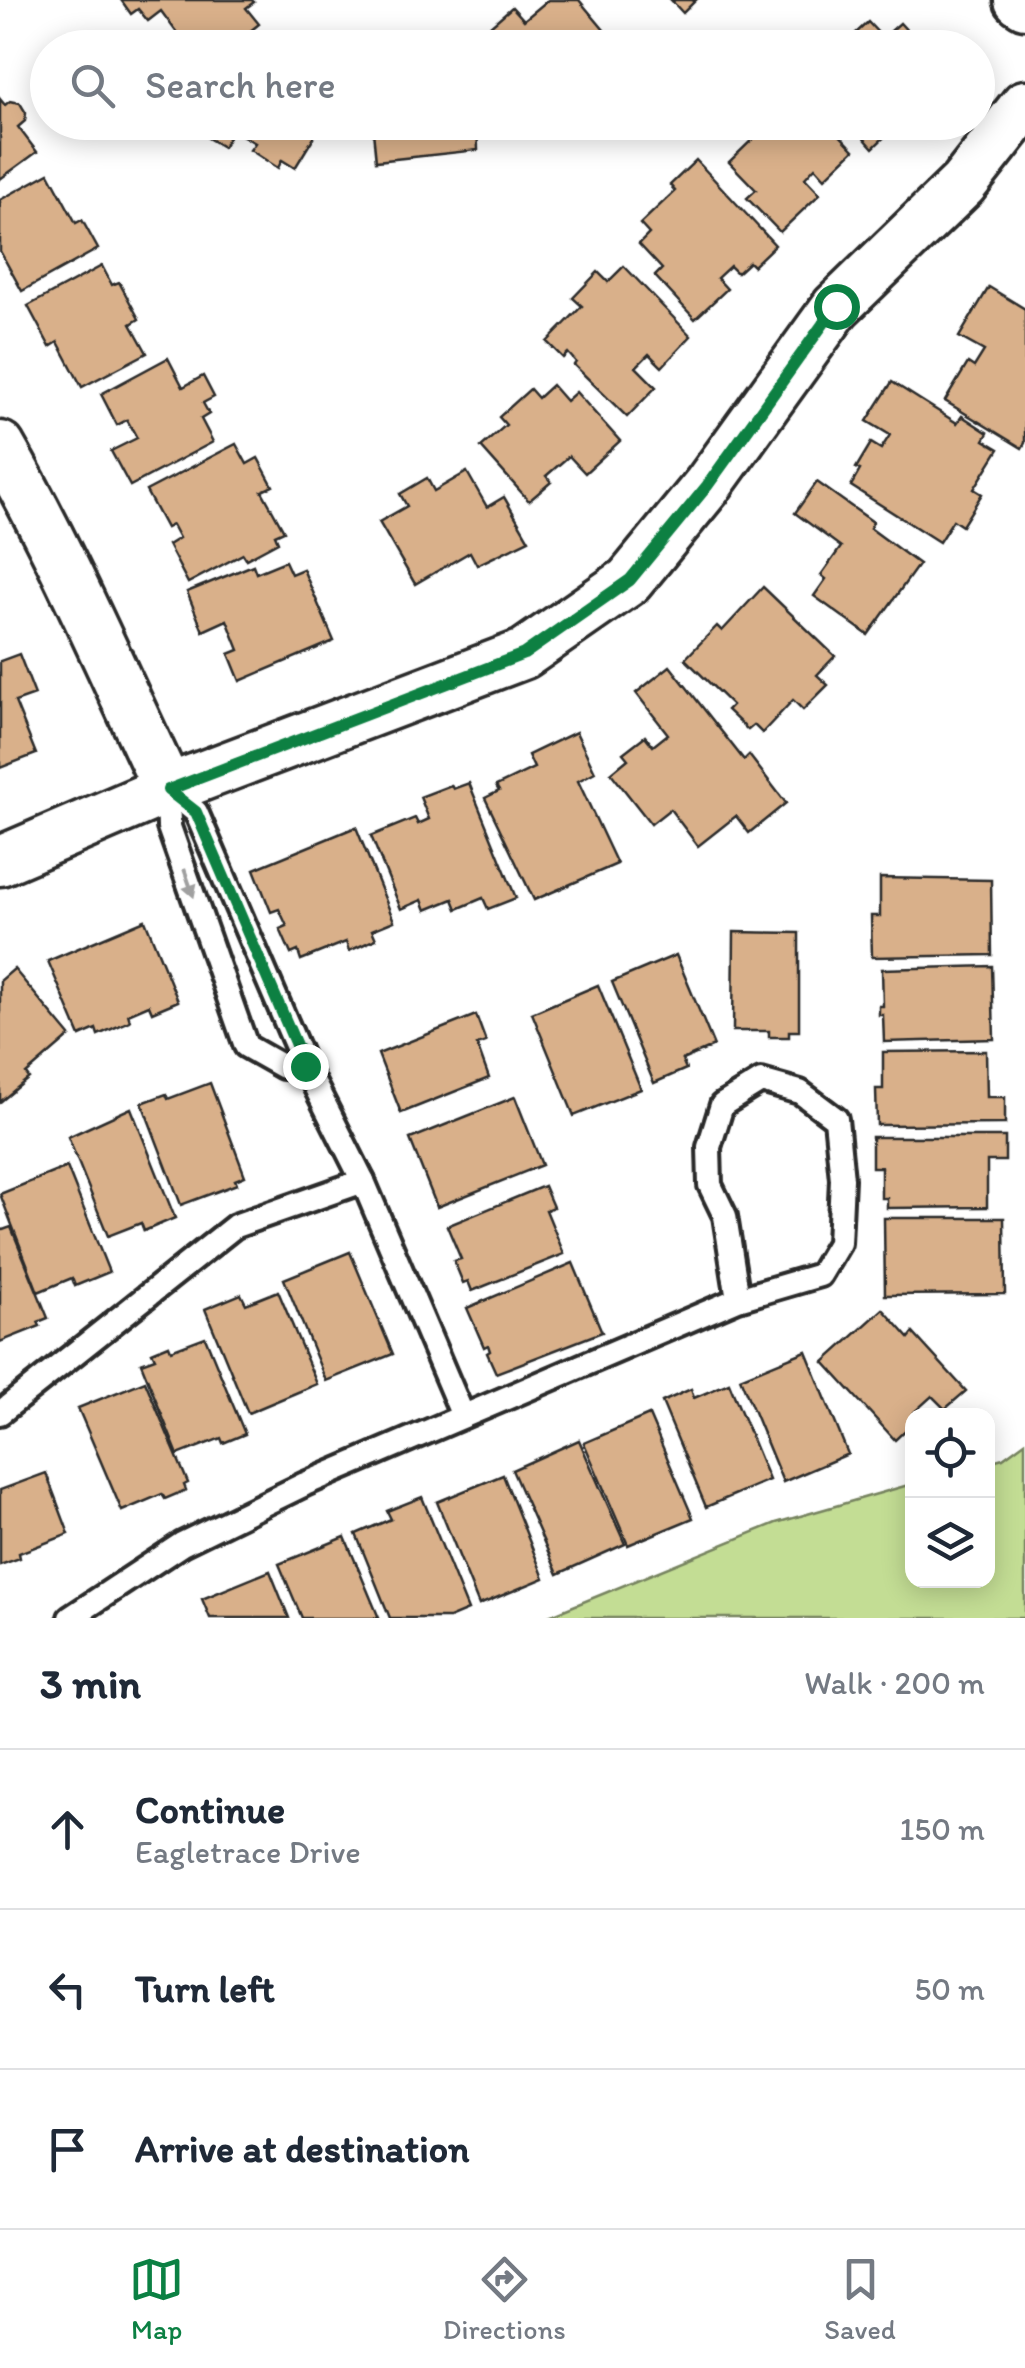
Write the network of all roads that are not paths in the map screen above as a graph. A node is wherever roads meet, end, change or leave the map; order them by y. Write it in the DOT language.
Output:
graph roads {
  1 [pos="1018,0"];
  2 [pos="1025,4"];
  3 [pos="1025,105"];
  4 [pos="0,446"];
  5 [pos="168,790"];
  6 [pos="0,861"];
  7 [pos="305,1066"];
  8 [pos="364,1181"];
  9 [pos="738,1298"];
  10 [pos="0,1413"];
  11 [pos="463,1416"];
  12 [pos="70,1618"];
  1 -- 2 [label="street"];
  3 -- 5 [label="street"];
  4 -- 5 [label="street"];
  5 -- 6 [label="street"];
  5 -- 7 [label="lane"];
  5 -- 7 [label="lane, one-way"];
  7 -- 8 [label="lane"];
  8 -- 10 [label="lane"];
  8 -- 11 [label="lane"];
  9 -- 9 [label="lane"];
  9 -- 11 [label="lane"];
  11 -- 12 [label="lane"];
}
